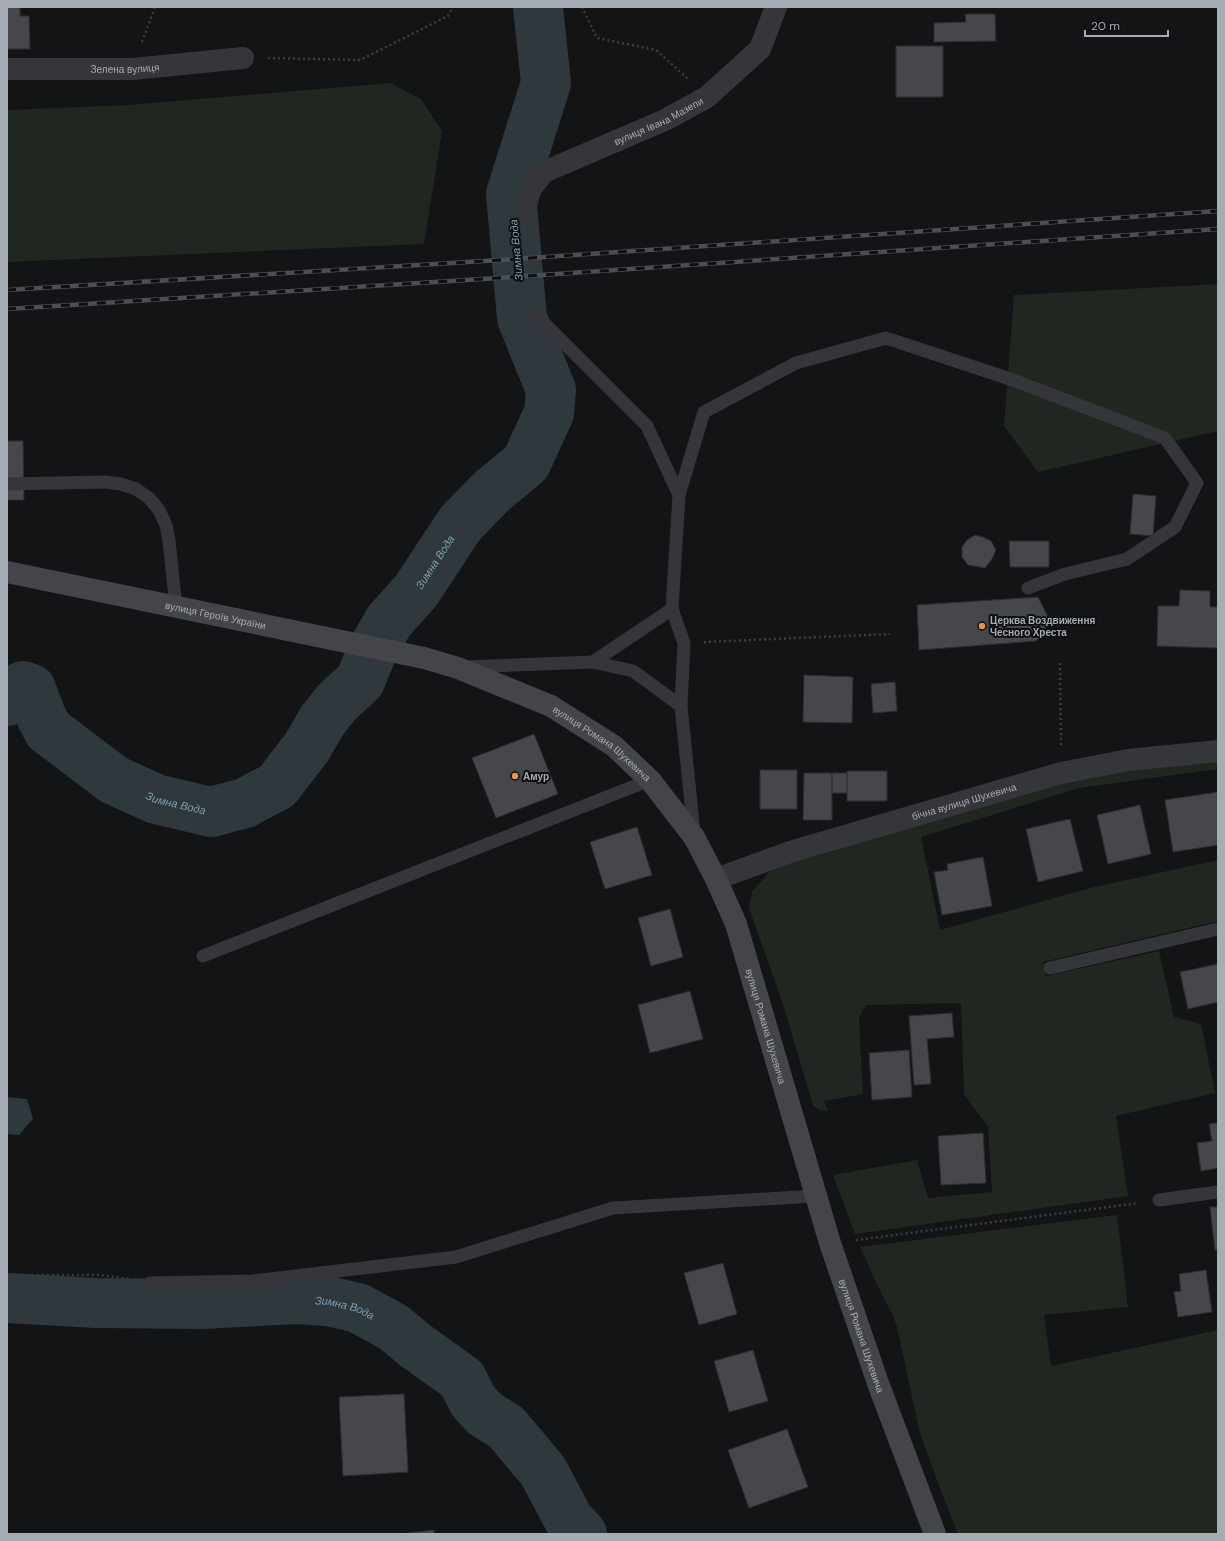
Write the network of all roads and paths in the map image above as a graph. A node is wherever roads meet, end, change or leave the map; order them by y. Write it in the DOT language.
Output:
graph roads {
  1 [pos="155,7"];
  2 [pos="452,7"];
  3 [pos="582,7"];
  4 [pos="776,7"];
  5 [pos="243,58"];
  6 [pos="7,69"];
  7 [pos="133,69"];
  8 [pos="707,97"];
  9 [pos="524,212"];
  10 [pos="535,314"];
  11 [pos="7,484"];
  12 [pos="679,495"];
  13 [pos="7,572"];
  14 [pos="1028,588"];
  15 [pos="176,608"];
  16 [pos="672,609"];
  17 [pos="890,634"];
  18 [pos="684,643"];
  19 [pos="424,658"];
  20 [pos="593,662"];
  21 [pos="1060,663"];
  22 [pos="458,668"];
  23 [pos="681,706"];
  24 [pos="1218,751"];
  25 [pos="1061,773"];
  26 [pos="650,780"];
  27 [pos="694,837"];
  28 [pos="716,879"];
  29 [pos="1218,929"];
  30 [pos="203,956"];
  31 [pos="1050,968"];
  32 [pos="1218,1192"];
  33 [pos="815,1196"];
  34 [pos="1159,1200"];
  35 [pos="830,1243"];
  36 [pos="7,1278"];
  37 [pos="150,1283"];
  38 [pos="935,1534"];
  1 -- 7 [label="path"];
  2 -- 5 [label="path"];
  3 -- 8 [label="path"];
  4 -- 8 [label="street, вулиця Івана Мазепи"];
  5 -- 7 [label="street, Зелена вулиця"];
  6 -- 7 [label="street, Зелена вулиця"];
  8 -- 9 [label="street, вулиця Івана Мазепи"];
  10 -- 12 [label="lane"];
  11 -- 15 [label="lane"];
  12 -- 14 [label="lane"];
  12 -- 16 [label="lane"];
  13 -- 15 [label="main road, вулиця Героїв України"];
  15 -- 19 [label="main road, вулиця Героїв України"];
  16 -- 18 [label="lane"];
  16 -- 20 [label="lane"];
  17 -- 18 [label="path"];
  18 -- 23 [label="lane"];
  19 -- 22 [label="main road, вулиця Романа Шухевича"];
  20 -- 22 [label="lane"];
  20 -- 23 [label="lane"];
  21 -- 25 [label="path"];
  22 -- 26 [label="main road, вулиця Романа Шухевича"];
  23 -- 27 [label="lane"];
  24 -- 25 [label="street, бічна вулиця Шухевича"];
  25 -- 28 [label="street, бічна вулиця Шухевича"];
  26 -- 27 [label="main road, вулиця Романа Шухевича"];
  26 -- 30 [label="lane"];
  27 -- 28 [label="main road, вулиця Романа Шухевича"];
  28 -- 33 [label="main road, вулиця Романа Шухевича"];
  29 -- 31 [label="lane"];
  32 -- 34 [label="lane"];
  33 -- 35 [label="main road, вулиця Романа Шухевича"];
  33 -- 37 [label="lane"];
  34 -- 35 [label="path"];
  35 -- 38 [label="main road, вулиця Романа Шухевича"];
  36 -- 37 [label="path"];
}
